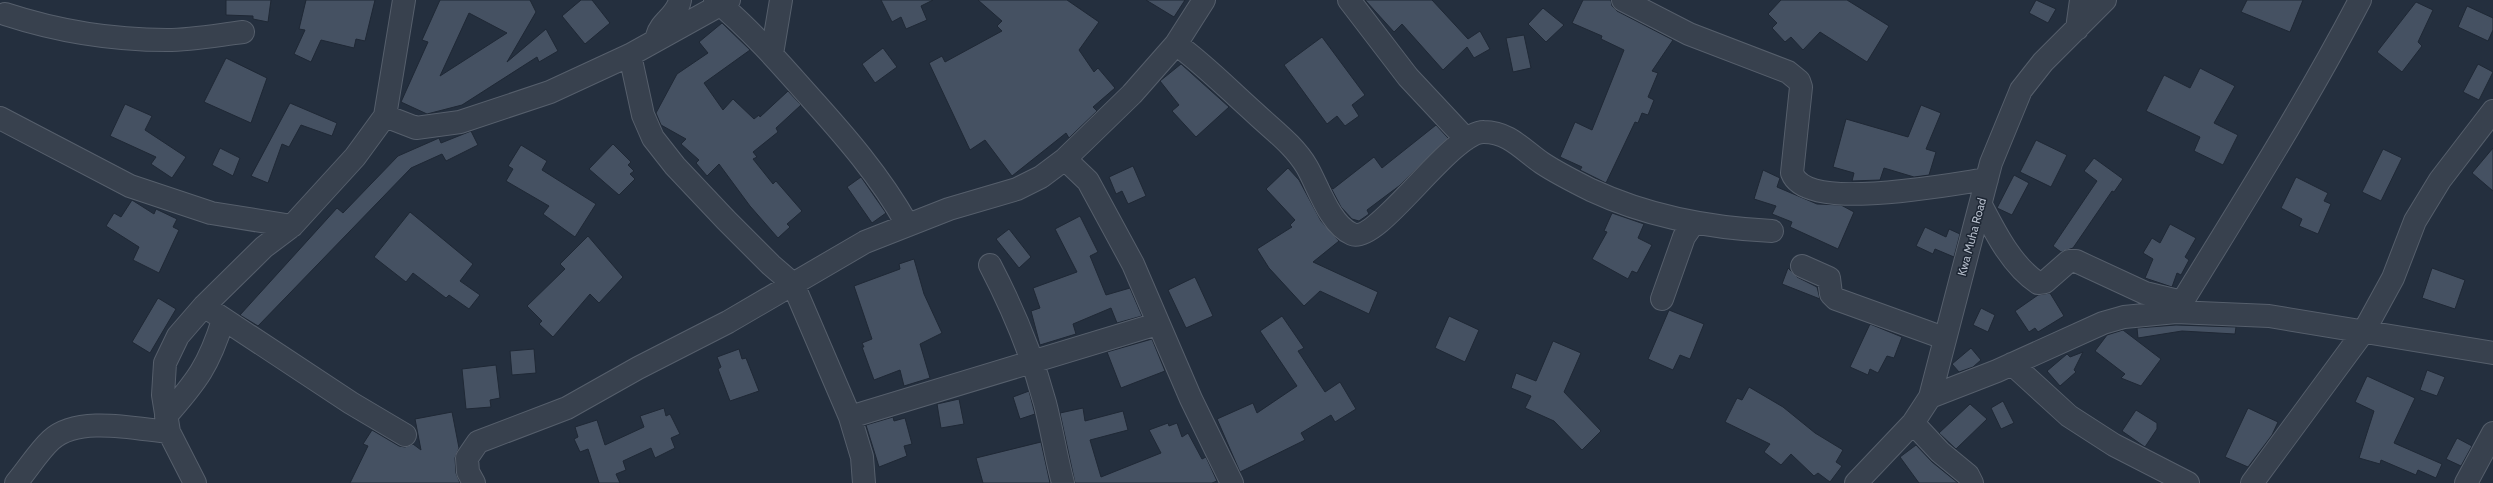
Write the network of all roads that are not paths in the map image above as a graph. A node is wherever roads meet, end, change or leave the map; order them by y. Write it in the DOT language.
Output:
graph roads {
  1 [pos="404,0"];
  2 [pos="680,0"];
  3 [pos="781,0"];
  4 [pos="1204,0"];
  5 [pos="1350,0"];
  6 [pos="1623,0"];
  7 [pos="2080,0"];
  8 [pos="2105,0"];
  9 [pos="2360,0"];
  10 [pos="722,2"];
  11 [pos="8,11"];
  12 [pos="2077,30"];
  13 [pos="243,32"];
  14 [pos="656,41"];
  15 [pos="1176,44"];
  16 [pos="772,54"];
  17 [pos="630,55"];
  18 [pos="385,116"];
  19 [pos="2491,117"];
  20 [pos="0,118"];
  21 [pos="1466,139"];
  22 [pos="1065,159"];
  23 [pos="1987,180"];
  24 [pos="1981,205"];
  25 [pos="907,224"];
  26 [pos="1693,224"];
  27 [pos="292,226"];
  28 [pos="1772,231"];
  29 [pos="990,265"];
  30 [pos="1802,266"];
  31 [pos="793,284"];
  32 [pos="1662,299"];
  33 [pos="204,306"];
  34 [pos="2179,307"];
  35 [pos="224,320"];
  36 [pos="1157,324"];
  37 [pos="2364,331"];
  38 [pos="1944,338"];
  39 [pos="2493,353"];
  40 [pos="1032,363"];
  41 [pos="2012,364"];
  42 [pos="1930,397"];
  43 [pos="850,417"];
  44 [pos="1913,423"];
  45 [pos="168,424"];
  46 [pos="2493,433"];
  47 [pos="405,436"];
  48 [pos="16,483"];
  49 [pos="195,483"];
  50 [pos="474,483"];
  51 [pos="864,483"];
  52 [pos="1063,483"];
  53 [pos="1232,483"];
  54 [pos="1856,483"];
  55 [pos="1972,483"];
  56 [pos="2188,483"];
  57 [pos="2252,483"];
  58 [pos="2466,483"];
  1 -- 18 [label="street"];
  2 -- 14 [label="street"];
  3 -- 16 [label="street"];
  4 -- 15 [label="street"];
  5 -- 21 [label="street"];
  6 -- 23 [label="street"];
  7 -- 12 [label="street"];
  8 -- 12 [label="street, Kwa Muha Road"];
  9 -- 34 [label="street"];
  10 -- 14 [label="street"];
  10 -- 16 [label="street"];
  11 -- 13 [label="street"];
  12 -- 23 [label="street, Kwa Muha Road"];
  14 -- 17 [label="street"];
  15 -- 21 [label="street"];
  15 -- 22 [label="street"];
  16 -- 25 [label="street"];
  17 -- 18 [label="street"];
  17 -- 31 [label="street"];
  18 -- 27 [label="street"];
  19 -- 37 [label="street"];
  20 -- 27 [label="street"];
  21 -- 26 [label="street"];
  22 -- 25 [label="street"];
  22 -- 36 [label="street"];
  23 -- 24 [label="street, Kwa Muha Road"];
  24 -- 34 [label="street"];
  24 -- 38 [label="street, Kwa Muha Road"];
  25 -- 31 [label="street"];
  26 -- 28 [label="street"];
  26 -- 32 [label="street"];
  27 -- 33 [label="street"];
  29 -- 40 [label="street"];
  30 -- 38 [label="street"];
  31 -- 43 [label="street"];
  31 -- 50 [label="street"];
  33 -- 35 [label="street"];
  33 -- 45 [label="street"];
  34 -- 37 [label="street"];
  34 -- 41 [label="street"];
  35 -- 45 [label="street"];
  35 -- 47 [label="street"];
  36 -- 40 [label="street"];
  36 -- 53 [label="street"];
  37 -- 39 [label="street"];
  37 -- 57 [label="street"];
  38 -- 42 [label="street, Kwa Muha Road"];
  40 -- 43 [label="street"];
  40 -- 52 [label="street"];
  41 -- 42 [label="street"];
  41 -- 56 [label="street"];
  42 -- 44 [label="street, Kwa Muha Road"];
  43 -- 51 [label="street"];
  44 -- 54 [label="street, Kwa Muha Road"];
  44 -- 55 [label="street"];
  45 -- 48 [label="street"];
  45 -- 49 [label="street"];
  46 -- 58 [label="street"];
}
